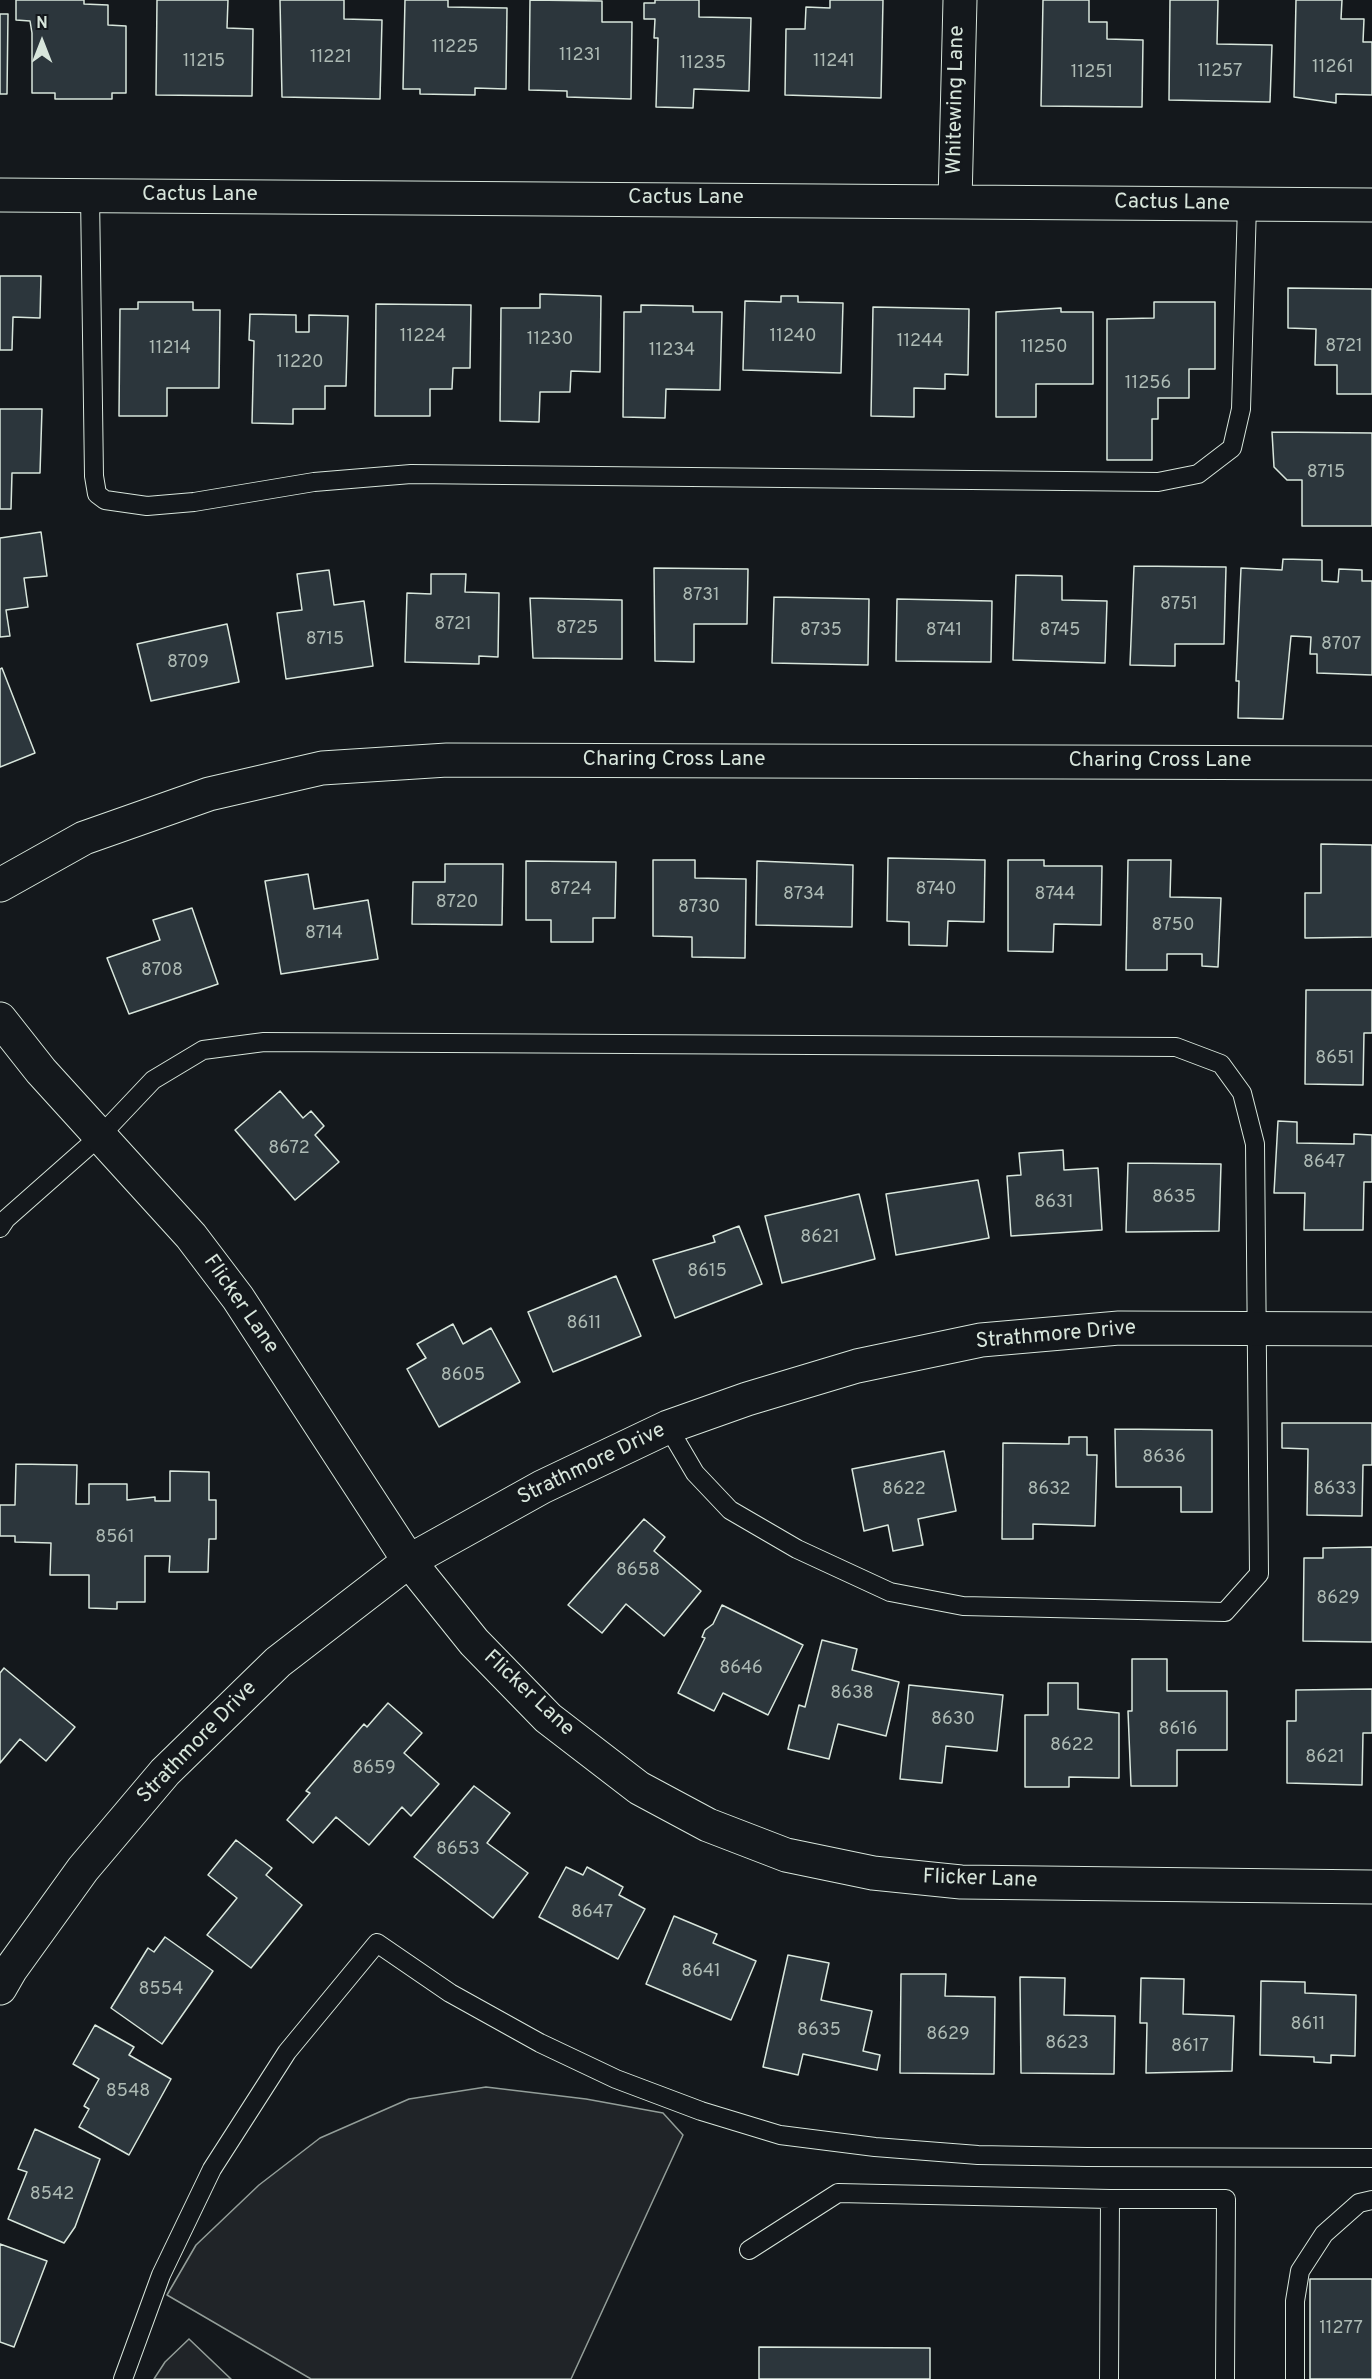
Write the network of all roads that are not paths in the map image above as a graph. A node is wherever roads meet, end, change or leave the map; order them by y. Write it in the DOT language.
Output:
graph roads {
  1 [pos="960,0"];
  2 [pos="0,195"];
  3 [pos="90,195"];
  4 [pos="955,201"];
  5 [pos="1247,205"];
  6 [pos="1372,205"];
  7 [pos="1372,763"];
  8 [pos="0,885"];
  9 [pos="0,1019"];
  10 [pos="100,1136"];
  11 [pos="0,1228"];
  12 [pos="1255,1328"];
  13 [pos="1372,1329"];
  14 [pos="668,1427"];
  15 [pos="409,1561"];
  16 [pos="1372,1887"];
  17 [pos="0,1988"];
  18 [pos="1372,2158"];
  19 [pos="1110,2199"];
  20 [pos="1372,2200"];
  21 [pos="749,2250"];
  22 [pos="123,2379"];
  23 [pos="1109,2379"];
  24 [pos="1226,2379"];
  25 [pos="1295,2379"];
  1 -- 4 [label="street, Whitewing Lane"];
  2 -- 3 [label="street, Cactus Lane"];
  3 -- 4 [label="street, Cactus Lane"];
  3 -- 5 [label="lane"];
  4 -- 5 [label="street, Cactus Lane"];
  5 -- 6 [label="street, Cactus Lane"];
  7 -- 8 [label="street, Charing Cross Lane"];
  9 -- 10 [label="street, Flicker Lane"];
  10 -- 11 [label="lane"];
  10 -- 12 [label="lane"];
  10 -- 15 [label="street, Flicker Lane"];
  12 -- 13 [label="street, Strathmore Drive"];
  12 -- 14 [label="street, Strathmore Drive"];
  12 -- 14 [label="lane"];
  14 -- 15 [label="street, Strathmore Drive"];
  15 -- 16 [label="street, Flicker Lane"];
  15 -- 17 [label="street, Strathmore Drive"];
  18 -- 22 [label="lane"];
  19 -- 21 [label="lane"];
  19 -- 23 [label="lane"];
  19 -- 24 [label="lane"];
  20 -- 25 [label="lane"];
}
